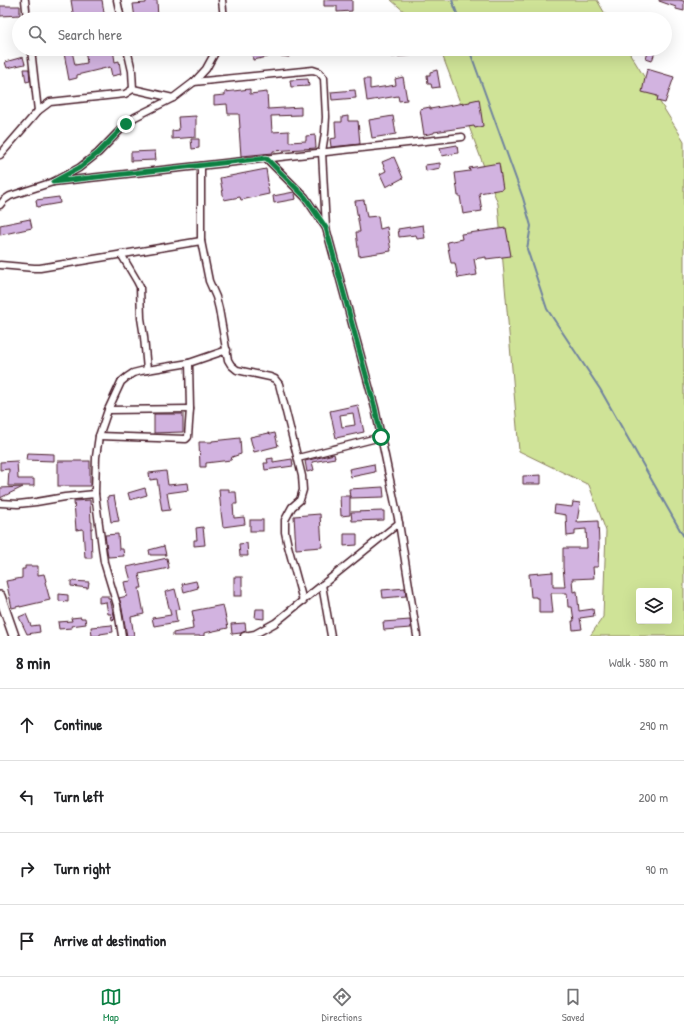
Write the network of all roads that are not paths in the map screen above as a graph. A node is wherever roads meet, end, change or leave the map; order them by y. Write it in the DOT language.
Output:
graph roads {
  1 [pos="25,0"];
  2 [pos="117,0"];
  3 [pos="222,0"];
  4 [pos="26,12"];
  5 [pos="120,12"];
  6 [pos="223,12"];
  7 [pos="31,56"];
  8 [pos="129,56"];
  9 [pos="213,56"];
  10 [pos="194,82"];
  11 [pos="133,89"];
  12 [pos="173,98"];
  13 [pos="38,111"];
  14 [pos="462,137"];
  15 [pos="322,152"];
  16 [pos="0,155"];
  17 [pos="266,158"];
  18 [pos="201,166"];
  19 [pos="53,182"];
  20 [pos="0,206"];
  21 [pos="326,228"];
  22 [pos="201,241"];
  23 [pos="120,254"];
  24 [pos="0,265"];
  25 [pos="226,350"];
  26 [pos="189,363"];
  27 [pos="147,370"];
  28 [pos="190,409"];
  29 [pos="108,410"];
  30 [pos="99,436"];
  31 [pos="381,437"];
  32 [pos="298,458"];
  33 [pos="95,494"];
  34 [pos="0,503"];
  35 [pos="399,523"];
  36 [pos="322,585"];
  37 [pos="0,596"];
  38 [pos="303,601"];
  39 [pos="14,636"];
  40 [pos="122,636"];
  41 [pos="244,636"];
  42 [pos="331,636"];
  43 [pos="417,636"];
  1 -- 4 [label="street"];
  2 -- 5 [label="street"];
  3 -- 6 [label="street"];
  7 -- 13 [label="street"];
  8 -- 11 [label="street"];
  9 -- 10 [label="street"];
  10 -- 12 [label="street"];
  10 -- 15 [label="street"];
  11 -- 12 [label="street"];
  11 -- 13 [label="street"];
  12 -- 19 [label="street"];
  13 -- 16 [label="street"];
  14 -- 15 [label="street"];
  15 -- 17 [label="street"];
  15 -- 21 [label="street"];
  17 -- 18 [label="street"];
  17 -- 21 [label="street"];
  18 -- 19 [label="street"];
  18 -- 22 [label="street"];
  19 -- 20 [label="street"];
  21 -- 31 [label="street"];
  22 -- 23 [label="street"];
  22 -- 25 [label="street"];
  23 -- 24 [label="street"];
  23 -- 27 [label="street"];
  25 -- 26 [label="street"];
  25 -- 32 [label="street"];
  26 -- 27 [label="street"];
  26 -- 28 [label="street"];
  27 -- 29 [label="street"];
  28 -- 29 [label="street"];
  28 -- 30 [label="street"];
  29 -- 30 [label="street"];
  30 -- 33 [label="street"];
  31 -- 32 [label="street"];
  31 -- 35 [label="street"];
  32 -- 38 [label="street"];
  33 -- 34 [label="street"];
  33 -- 40 [label="street"];
  35 -- 36 [label="street"];
  35 -- 43 [label="street"];
  36 -- 38 [label="street"];
  36 -- 42 [label="street"];
  37 -- 39 [label="street"];
  38 -- 41 [label="street"];
}
